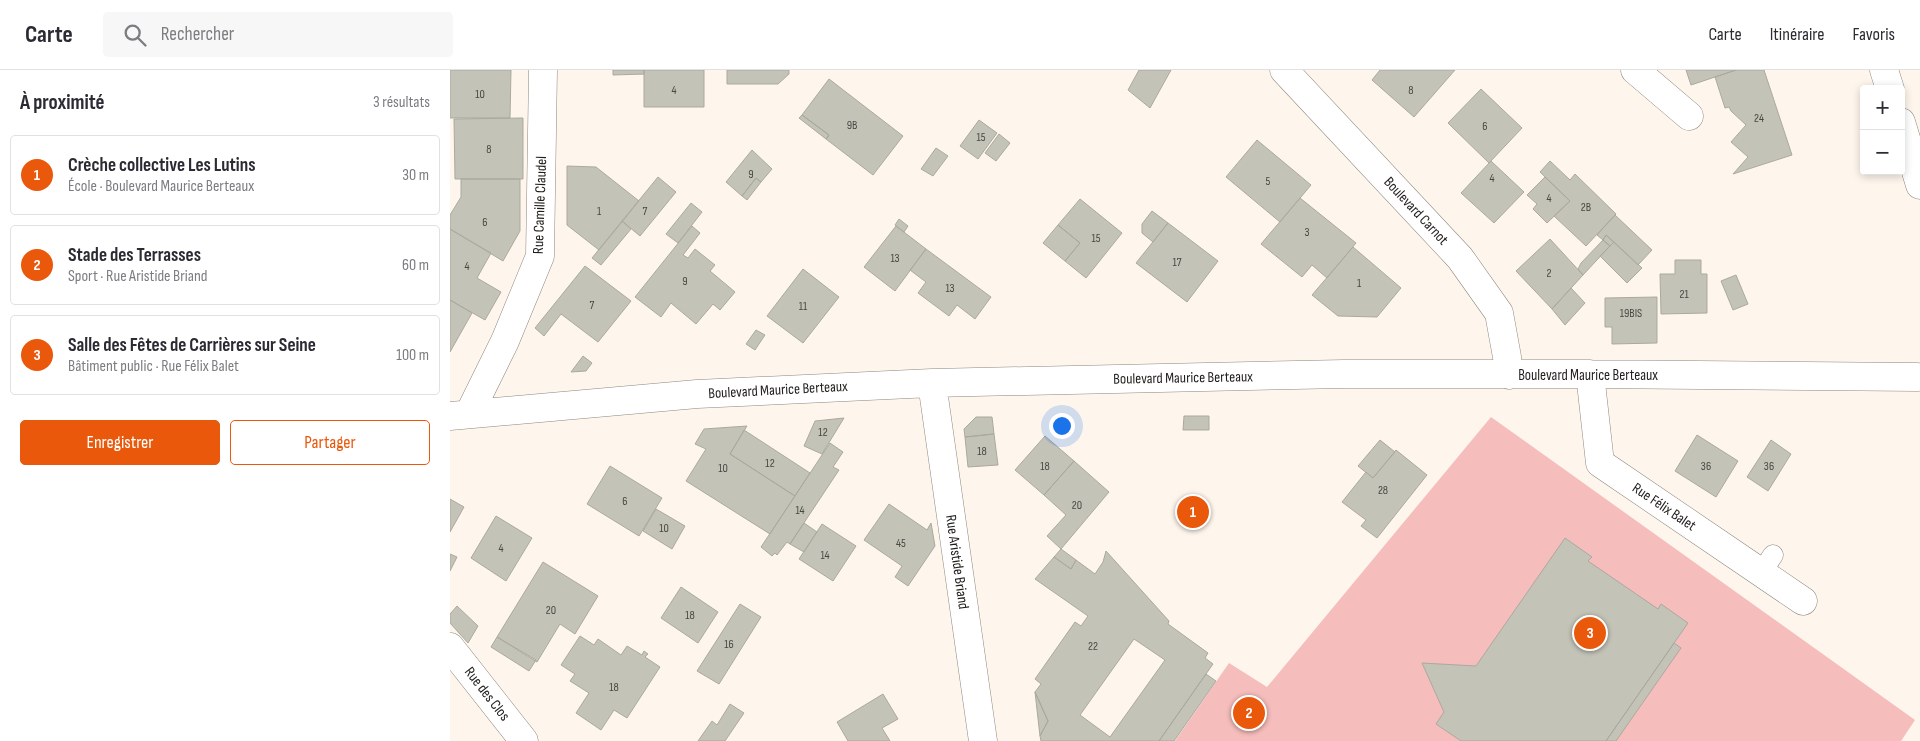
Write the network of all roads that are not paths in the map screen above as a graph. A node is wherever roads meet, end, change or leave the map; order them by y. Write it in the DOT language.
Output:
graph roads {
  1 [pos="543,70"];
  2 [pos="1284,70"];
  3 [pos="1635,70"];
  4 [pos="1884,70"];
  5 [pos="1889,85"];
  6 [pos="1690,116"];
  7 [pos="1903,130"];
  8 [pos="1920,185"];
  9 [pos="1590,374"];
  10 [pos="1509,375"];
  11 [pos="1919,377"];
  12 [pos="932,383"];
  13 [pos="460,415"];
  14 [pos="1803,601"];
  15 [pos="450,647"];
  16 [pos="524,741"];
  17 [pos="982,741"];
  1 -- 13 [label="street, Rue Camille Claudel"];
  2 -- 10 [label="street, Boulevard Carnot"];
  3 -- 6 [label="street"];
  4 -- 5 [label="street"];
  7 -- 8 [label="street"];
  9 -- 10 [label="street, Boulevard Maurice Berteaux"];
  9 -- 11 [label="street, Boulevard Maurice Berteaux"];
  9 -- 14 [label="street, Rue Félix Balet"];
  10 -- 12 [label="street, Boulevard Maurice Berteaux"];
  12 -- 13 [label="street, Boulevard Maurice Berteaux"];
  12 -- 17 [label="street, Rue Aristide Briand"];
  15 -- 16 [label="street, Rue des Clos"];
}
